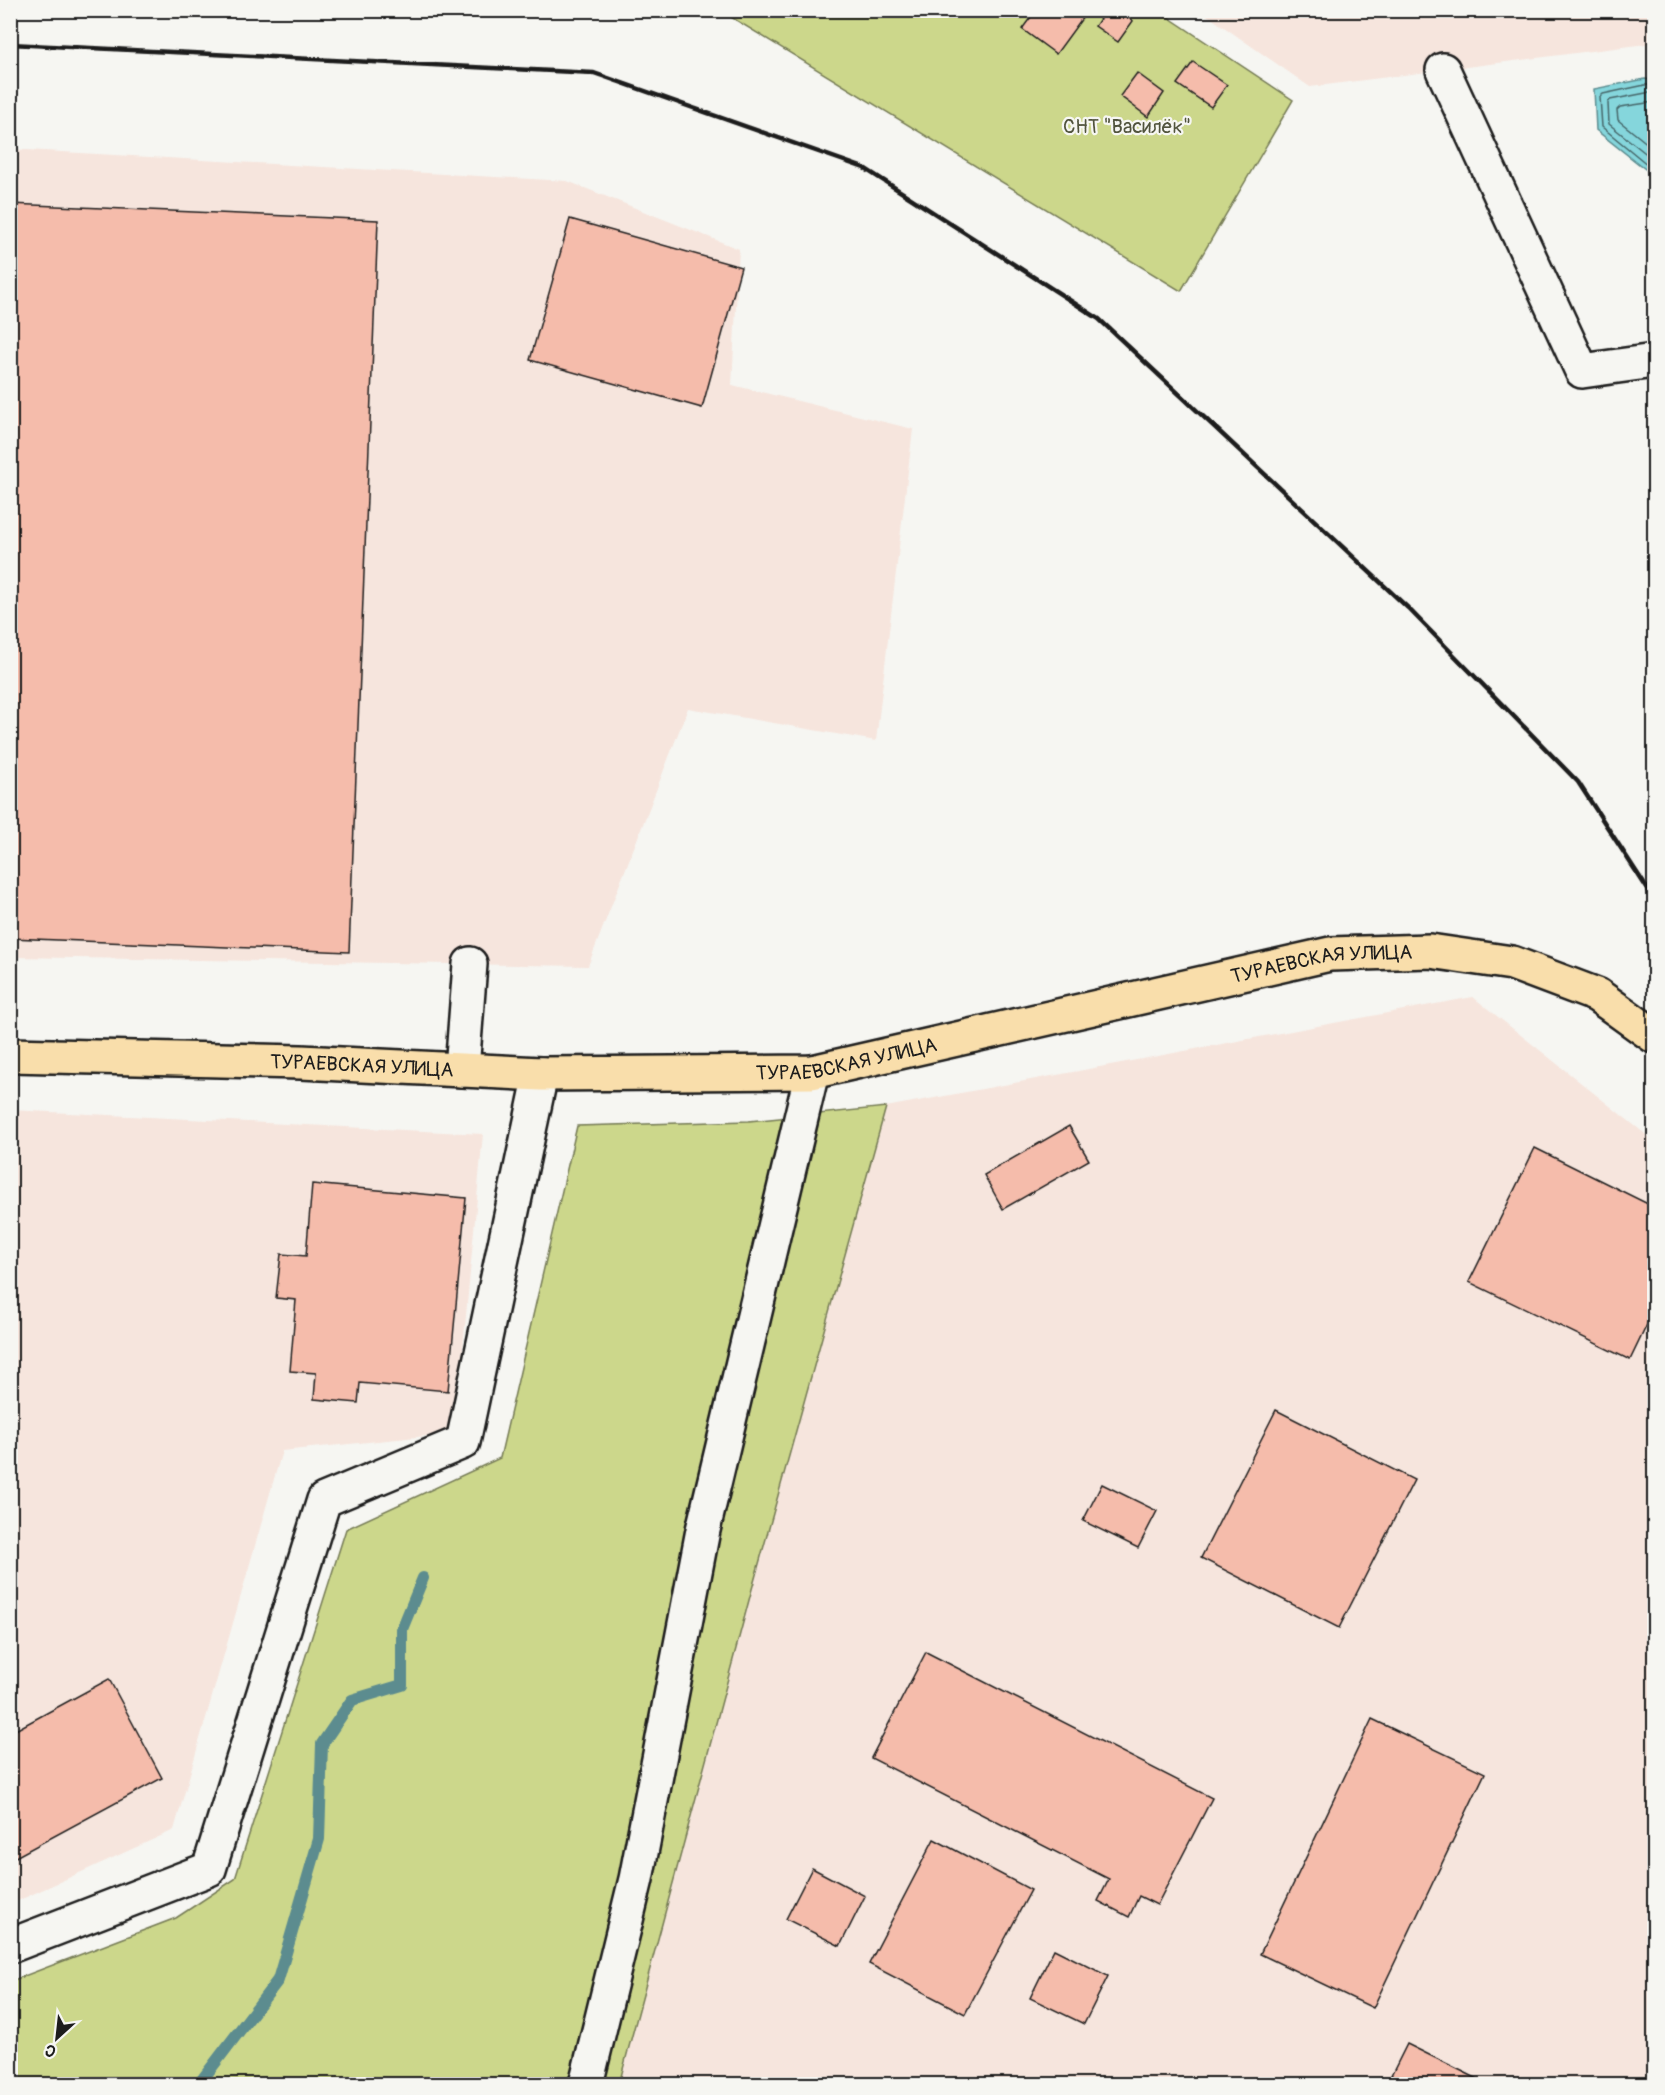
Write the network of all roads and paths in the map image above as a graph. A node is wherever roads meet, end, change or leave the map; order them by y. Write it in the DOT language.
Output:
graph roads {
  1 [pos="1443,70"];
  2 [pos="1654,361"];
  3 [pos="470,964"];
  4 [pos="1654,1036"];
  5 [pos="10,1055"];
  6 [pos="462,1070"];
  7 [pos="812,1072"];
  8 [pos="541,1074"];
  9 [pos="10,1946"];
  10 [pos="586,2085"];
  1 -- 2 [label="lane"];
  3 -- 6 [label="lane"];
  4 -- 7 [label="main road, ТУРАЕВСКАЯ УЛИЦА"];
  5 -- 6 [label="main road, ТУРАЕВСКАЯ УЛИЦА"];
  6 -- 8 [label="main road, ТУРАЕВСКАЯ УЛИЦА"];
  7 -- 8 [label="main road, ТУРАЕВСКАЯ УЛИЦА"];
  7 -- 10 [label="lane"];
  8 -- 9 [label="lane"];
}
